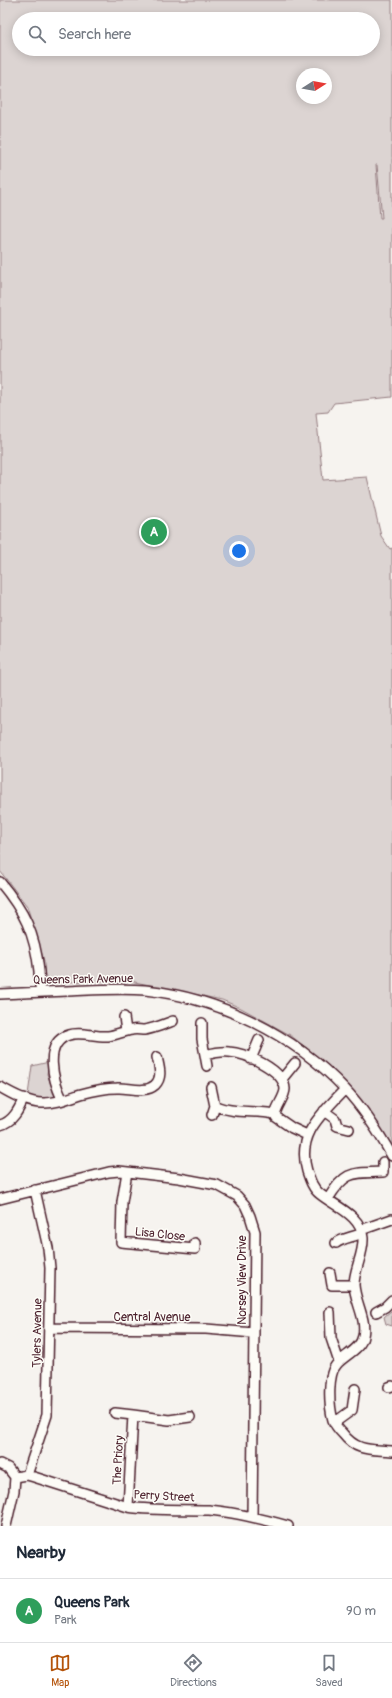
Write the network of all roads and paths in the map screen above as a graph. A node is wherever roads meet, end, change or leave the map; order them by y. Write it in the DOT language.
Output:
graph roads {
  1 [pos="0,882"];
  2 [pos="40,992"];
  3 [pos="0,994"];
  4 [pos="124,1017"];
  5 [pos="173,1021"];
  6 [pos="202,1023"];
  7 [pos="126,1031"];
  8 [pos="260,1040"];
  9 [pos="205,1056"];
  10 [pos="157,1057"];
  11 [pos="251,1059"];
  12 [pos="295,1063"];
  13 [pos="207,1066"];
  14 [pos="282,1079"];
  15 [pos="0,1087"];
  16 [pos="211,1087"];
  17 [pos="345,1089"];
  18 [pos="24,1098"];
  19 [pos="62,1099"];
  20 [pos="215,1106"];
  21 [pos="324,1111"];
  22 [pos="275,1114"];
  23 [pos="212,1115"];
  24 [pos="0,1125"];
  25 [pos="349,1129"];
  26 [pos="307,1135"];
  27 [pos="392,1156"];
  28 [pos="383,1162"];
  29 [pos="128,1172"];
  30 [pos="387,1173"];
  31 [pos="35,1190"];
  32 [pos="0,1199"];
  33 [pos="328,1199"];
  34 [pos="392,1219"];
  35 [pos="362,1232"];
  36 [pos="336,1243"];
  37 [pos="195,1249"];
  38 [pos="330,1272"];
  39 [pos="354,1285"];
  40 [pos="392,1300"];
  41 [pos="330,1312"];
  42 [pos="376,1312"];
  43 [pos="49,1328"];
  44 [pos="254,1333"];
  45 [pos="339,1362"];
  46 [pos="355,1389"];
  47 [pos="115,1413"];
  48 [pos="133,1416"];
  49 [pos="190,1416"];
  50 [pos="334,1423"];
  51 [pos="392,1451"];
  52 [pos="0,1464"];
  53 [pos="27,1475"];
  54 [pos="15,1477"];
  55 [pos="128,1507"];
  56 [pos="252,1517"];
  57 [pos="6,1526"];
  58 [pos="288,1526"];
  1 -- 2 [label="street"];
  2 -- 3 [label="street, Queens Park Avenue"];
  2 -- 17 [label="street, Queens Park Avenue"];
  4 -- 7 [label="street"];
  5 -- 7 [label="street"];
  6 -- 9 [label="street"];
  7 -- 19 [label="street"];
  8 -- 11 [label="street"];
  9 -- 11 [label="street"];
  9 -- 13 [label="street"];
  10 -- 19 [label="street"];
  11 -- 14 [label="street"];
  12 -- 14 [label="street"];
  14 -- 22 [label="street"];
  15 -- 18 [label="street"];
  16 -- 20 [label="street"];
  17 -- 21 [label="street"];
  17 -- 27 [label="street, Queens Park Avenue"];
  18 -- 19 [label="street"];
  18 -- 24 [label="street"];
  20 -- 22 [label="street"];
  20 -- 23 [label="street"];
  21 -- 25 [label="street"];
  21 -- 26 [label="street"];
  22 -- 26 [label="street"];
  26 -- 33 [label="street"];
  28 -- 30 [label="street"];
  29 -- 31 [label="street, Norsey View Drive"];
  29 -- 37 [label="street, Lisa Close"];
  29 -- 44 [label="street, Norsey View Drive"];
  30 -- 33 [label="street"];
  31 -- 32 [label="street, Norsey View Drive"];
  31 -- 43 [label="street, Tylers Avenue"];
  33 -- 35 [label="street"];
  34 -- 35 [label="street"];
  35 -- 36 [label="street"];
  35 -- 39 [label="street"];
  38 -- 39 [label="street"];
  39 -- 45 [label="street"];
  40 -- 42 [label="street"];
  41 -- 45 [label="street"];
  43 -- 44 [label="street, Central Avenue"];
  43 -- 53 [label="street, Tylers Avenue"];
  44 -- 56 [label="street, Norsey View Drive"];
  45 -- 50 [label="street"];
  46 -- 50 [label="street"];
  47 -- 48 [label="street"];
  48 -- 49 [label="street"];
  48 -- 55 [label="street, The Priory"];
  50 -- 51 [label="street"];
  52 -- 54 [label="street"];
  53 -- 54 [label="street, Perry Street"];
  53 -- 55 [label="street, Perry Street"];
  54 -- 57 [label="street"];
  55 -- 56 [label="street, Perry Street"];
  56 -- 58 [label="street, Perry Street"];
}
